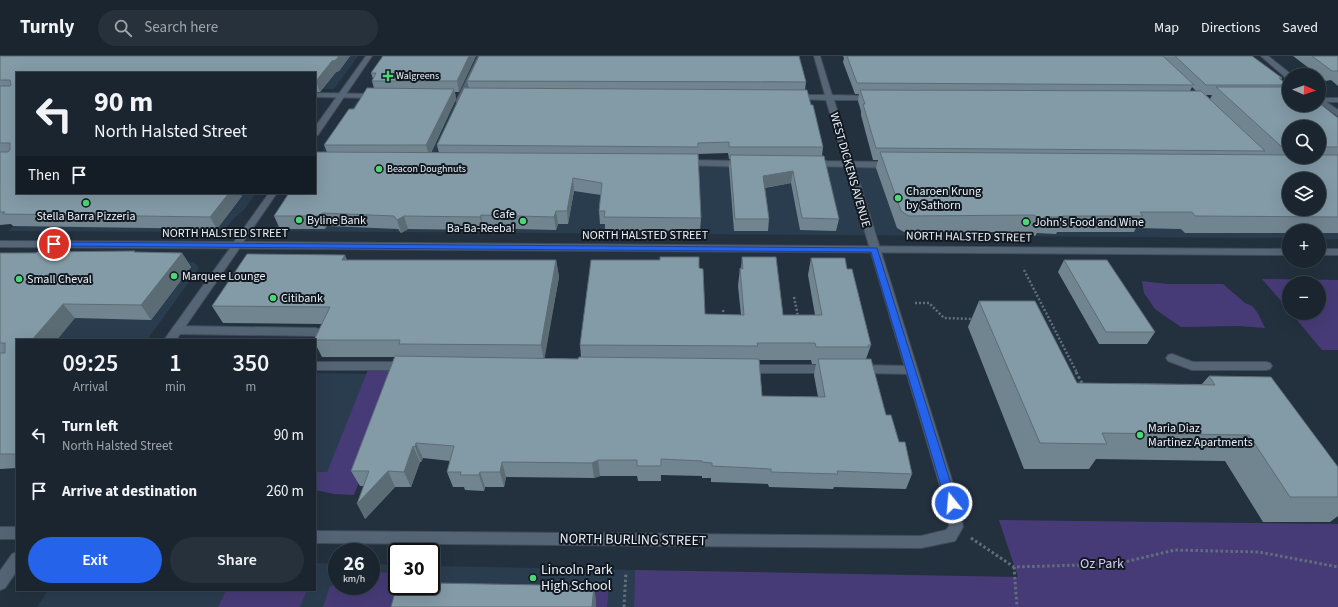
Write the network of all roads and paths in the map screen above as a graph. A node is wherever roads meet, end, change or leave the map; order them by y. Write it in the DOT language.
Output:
graph roads {
  1 [pos="369,56"];
  2 [pos="481,56"];
  3 [pos="816,56"];
  4 [pos="1264,56"];
  5 [pos="1282,70"];
  6 [pos="316,95"];
  7 [pos="342,95"];
  8 [pos="387,96"];
  9 [pos="785,97"];
  10 [pos="829,97"];
  11 [pos="882,98"];
  12 [pos="1326,99"];
  13 [pos="1338,100"];
  14 [pos="1326,105"];
  15 [pos="458,106"];
  16 [pos="1338,114"];
  17 [pos="316,132"];
  18 [pos="676,163"];
  19 [pos="755,164"];
  20 [pos="802,164"];
  21 [pos="849,164"];
  22 [pos="904,165"];
  23 [pos="272,194"];
  24 [pos="0,244"];
  25 [pos="236,246"];
  26 [pos="874,250"];
  27 [pos="1282,252"];
  28 [pos="1326,252"];
  29 [pos="1338,252"];
  30 [pos="1024,270"];
  31 [pos="794,297"];
  32 [pos="915,303"];
  33 [pos="723,310"];
  34 [pos="717,316"];
  35 [pos="724,316"];
  36 [pos="730,316"];
  37 [pos="980,319"];
  38 [pos="1041,320"];
  39 [pos="1049,320"];
  40 [pos="798,321"];
  41 [pos="177,330"];
  42 [pos="315,332"];
  43 [pos="171,339"];
  44 [pos="1172,358"];
  45 [pos="316,366"];
  46 [pos="418,366"];
  47 [pos="1266,366"];
  48 [pos="735,368"];
  49 [pos="911,370"];
  50 [pos="1085,390"];
  51 [pos="953,532"];
  52 [pos="0,533"];
  53 [pos="16,533"];
  54 [pos="316,537"];
  55 [pos="16,560"];
  56 [pos="1014,567"];
  57 [pos="1338,568"];
  58 [pos="626,572"];
  59 [pos="0,583"];
  60 [pos="624,607"];
  61 [pos="1017,607"];
  1 -- 7 [label="street"];
  2 -- 15 [label="street"];
  3 -- 10 [label="street, WEST DICKENS AVENUE"];
  4 -- 5 [label="street"];
  6 -- 7 [label="street"];
  7 -- 8 [label="street"];
  7 -- 17 [label="street"];
  9 -- 10 [label="street"];
  10 -- 11 [label="street"];
  10 -- 21 [label="street, WEST DICKENS AVENUE"];
  12 -- 13 [label="street"];
  14 -- 16 [label="street"];
  18 -- 19 [label="street"];
  20 -- 21 [label="street"];
  21 -- 22 [label="street"];
  21 -- 26 [label="street, WEST DICKENS AVENUE"];
  23 -- 25 [label="street"];
  24 -- 25 [label="street, NORTH HALSTED STREET"];
  25 -- 26 [label="street, NORTH HALSTED STREET"];
  25 -- 41 [label="street"];
  26 -- 27 [label="street, NORTH HALSTED STREET"];
  26 -- 49 [label="street, WEST DICKENS AVENUE"];
  28 -- 29 [label="street"];
  30 -- 39 [label="path"];
  31 -- 40 [label="path"];
  32 -- 37 [label="path"];
  33 -- 35 [label="path"];
  34 -- 35 [label="path"];
  35 -- 36 [label="path"];
  38 -- 39 [label="path"];
  39 -- 50 [label="path"];
  41 -- 42 [label="street"];
  41 -- 43 [label="street"];
  44 -- 47 [label="street"];
  45 -- 46 [label="street"];
  48 -- 49 [label="street"];
  49 -- 51 [label="street, WEST DICKENS AVENUE"];
  51 -- 54 [label="street, NORTH BURLING STREET"];
  51 -- 56 [label="path"];
  52 -- 53 [label="street"];
  55 -- 59 [label="street"];
  56 -- 57 [label="path"];
  56 -- 61 [label="path"];
  58 -- 60 [label="path"];
}
